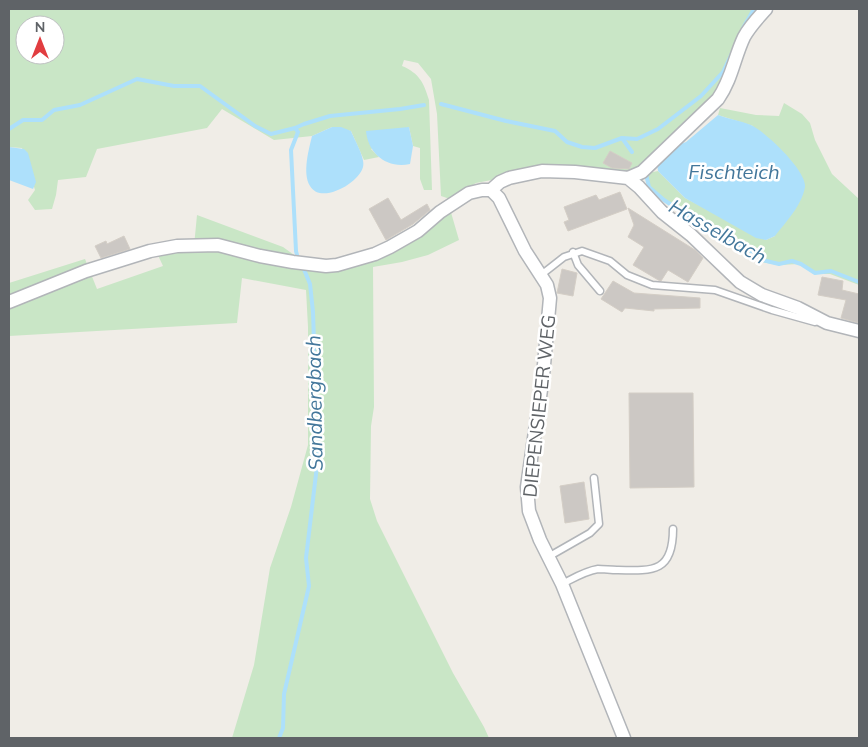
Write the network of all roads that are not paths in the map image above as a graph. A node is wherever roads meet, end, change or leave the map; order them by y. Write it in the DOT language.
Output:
graph roads {
  1 [pos="766,9"];
  2 [pos="628,178"];
  3 [pos="491,190"];
  4 [pos="573,252"];
  5 [pos="541,275"];
  6 [pos="600,291"];
  7 [pos="9,302"];
  8 [pos="827,322"];
  9 [pos="859,331"];
  10 [pos="594,478"];
  11 [pos="673,529"];
  12 [pos="548,557"];
  13 [pos="562,584"];
  14 [pos="624,738"];
  1 -- 2 [label="street"];
  2 -- 3 [label="street"];
  2 -- 8 [label="street"];
  3 -- 5 [label="street, DIEPENSIEPER WEG"];
  3 -- 7 [label="street"];
  4 -- 5 [label="lane"];
  4 -- 6 [label="lane"];
  4 -- 8 [label="lane"];
  5 -- 12 [label="street, DIEPENSIEPER WEG"];
  8 -- 9 [label="street"];
  10 -- 12 [label="lane"];
  11 -- 13 [label="lane"];
  12 -- 13 [label="street, DIEPENSIEPER WEG"];
  13 -- 14 [label="street, DIEPENSIEPER WEG"];
}
